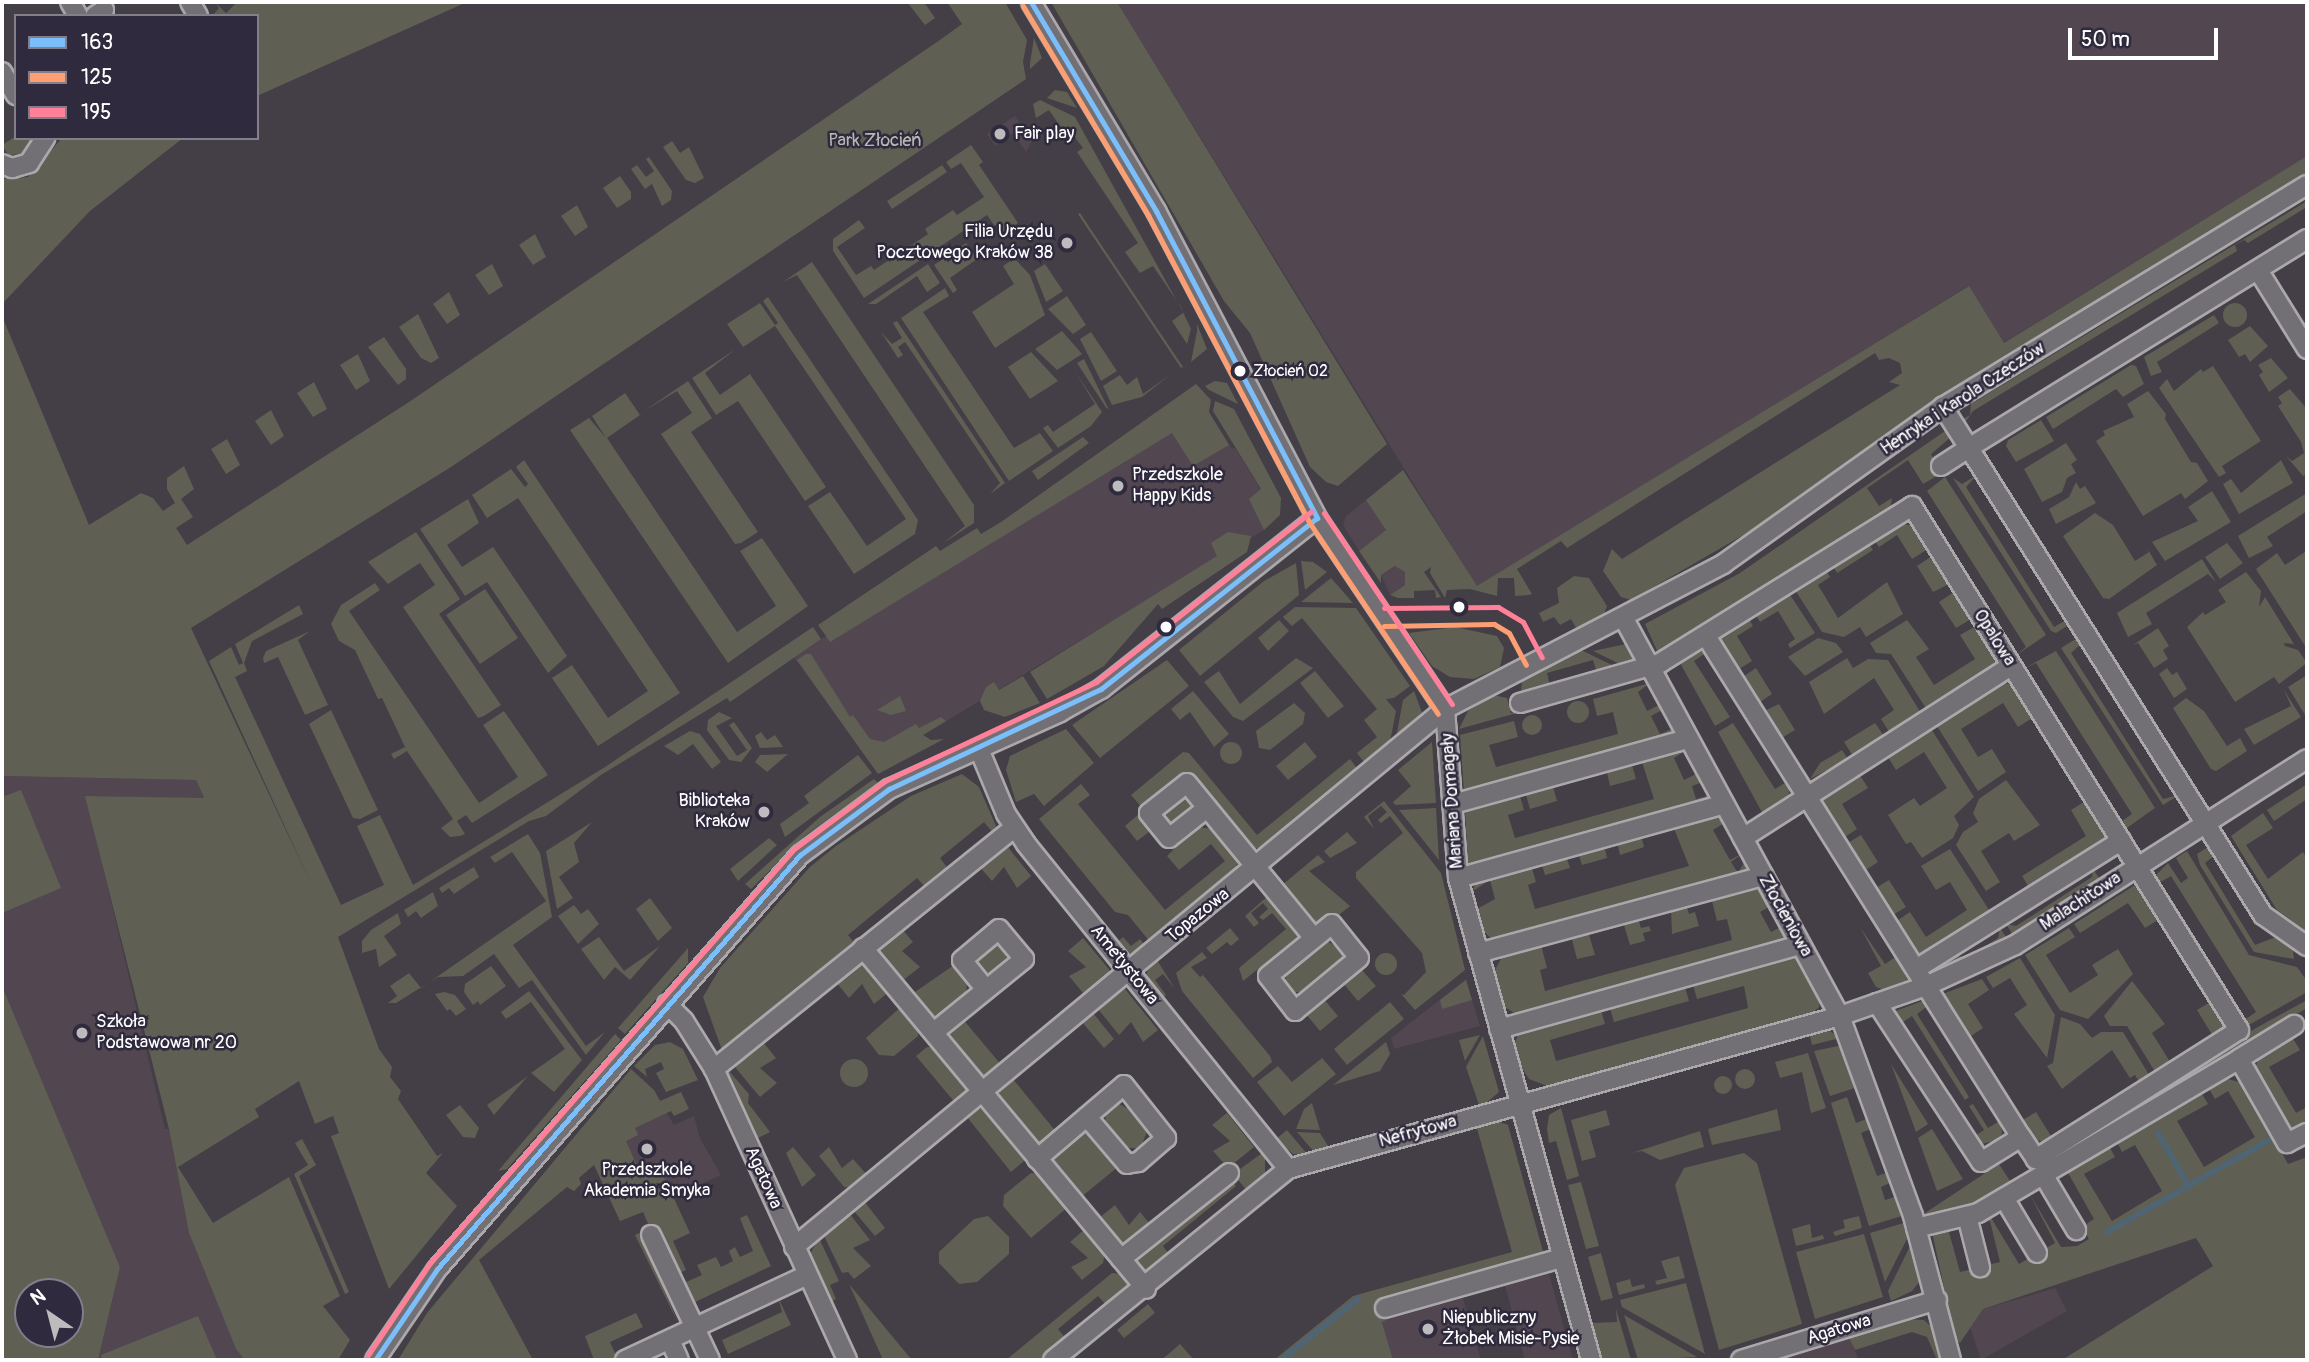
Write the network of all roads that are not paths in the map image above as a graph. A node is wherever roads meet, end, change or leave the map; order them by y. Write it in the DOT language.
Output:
graph roads {
  1 [pos="1031,2"];
  2 [pos="2,72"];
  3 [pos="14,92"];
  4 [pos="44,140"];
  5 [pos="2,164"];
  6 [pos="2307,185"];
  7 [pos="2307,239"];
  8 [pos="2258,270"];
  9 [pos="2307,349"];
  10 [pos="1944,407"];
  11 [pos="1969,448"];
  12 [pos="1941,466"];
  13 [pos="1317,518"];
  14 [pos="1623,617"];
  15 [pos="1706,636"];
  16 [pos="2011,666"];
  17 [pos="1649,667"];
  18 [pos="1520,702"];
  19 [pos="1445,709"];
  20 [pos="1688,739"];
  21 [pos="979,748"];
  22 [pos="2307,759"];
  23 [pos="1805,796"];
  24 [pos="1453,804"];
  25 [pos="1724,804"];
  26 [pos="1207,808"];
  27 [pos="2206,823"];
  28 [pos="1014,828"];
  29 [pos="1743,838"];
  30 [pos="2121,841"];
  31 [pos="2136,866"];
  32 [pos="1256,868"];
  33 [pos="1764,876"];
  34 [pos="1458,878"];
  35 [pos="1314,938"];
  36 [pos="1800,945"];
  37 [pos="2307,946"];
  38 [pos="863,948"];
  39 [pos="1478,953"];
  40 [pos="1916,969"];
  41 [pos="1129,972"];
  42 [pos="1926,986"];
  43 [pos="986,990"];
  44 [pos="1877,1003"];
  45 [pos="667,1004"];
  46 [pos="1840,1016"];
  47 [pos="2294,1025"];
  48 [pos="1499,1029"];
  49 [pos="934,1032"];
  50 [pos="2239,1059"];
  51 [pos="714,1069"];
  52 [pos="984,1093"];
  53 [pos="1519,1105"];
  54 [pos="1087,1116"];
  55 [pos="2307,1133"];
  56 [pos="2021,1137"];
  57 [pos="1037,1158"];
  58 [pos="1288,1169"];
  59 [pos="1229,1173"];
  60 [pos="2043,1176"];
  61 [pos="2004,1198"];
  62 [pos="1967,1216"];
  63 [pos="1916,1228"];
  64 [pos="2076,1230"];
  65 [pos="651,1235"];
  66 [pos="794,1247"];
  67 [pos="2037,1253"];
  68 [pos="1562,1258"];
  69 [pos="1121,1259"];
  70 [pos="1980,1267"];
  71 [pos="807,1275"];
  72 [pos="1146,1289"];
  73 [pos="1937,1300"];
  74 [pos="1385,1308"];
  75 [pos="695,1328"];
  76 [pos="670,1340"];
  77 [pos="375,1360"];
  78 [pos="625,1360"];
  79 [pos="679,1360"];
  80 [pos="710,1360"];
  81 [pos="847,1360"];
  82 [pos="1053,1360"];
  83 [pos="1591,1360"];
  84 [pos="1741,1360"];
  85 [pos="1951,1360"];
  1 -- 13 [label="street, Mariana Domagały"];
  2 -- 3 [label="street"];
  4 -- 5 [label="street"];
  6 -- 10 [label="street, Henryka i Karola Czeczów"];
  7 -- 8 [label="street"];
  8 -- 9 [label="street"];
  8 -- 11 [label="street"];
  10 -- 11 [label="street"];
  10 -- 14 [label="street, Henryka i Karola Czeczów"];
  11 -- 12 [label="street"];
  11 -- 27 [label="street"];
  13 -- 19 [label="street, Mariana Domagały"];
  13 -- 21 [label="street"];
  14 -- 17 [label="street, Złocieniowa"];
  14 -- 19 [label="street, Topazowa"];
  15 -- 16 [label="street, Opalowa"];
  15 -- 17 [label="street, Opalowa"];
  15 -- 23 [label="street"];
  16 -- 23 [label="street"];
  16 -- 30 [label="street, Opalowa"];
  17 -- 18 [label="street, Opalowa"];
  17 -- 20 [label="street, Złocieniowa"];
  19 -- 24 [label="street, Mariana Domagały"];
  19 -- 32 [label="street, Topazowa"];
  20 -- 24 [label="street"];
  20 -- 25 [label="street, Złocieniowa"];
  21 -- 28 [label="street, Ametystowa"];
  21 -- 45 [label="street"];
  22 -- 27 [label="street, Malachitowa"];
  23 -- 29 [label="street"];
  23 -- 40 [label="street"];
  24 -- 34 [label="street, Mariana Domagały"];
  25 -- 29 [label="street, Złocieniowa"];
  25 -- 34 [label="street"];
  26 -- 32 [label="street"];
  27 -- 31 [label="street, Malachitowa"];
  27 -- 37 [label="street"];
  28 -- 38 [label="street"];
  28 -- 41 [label="street, Ametystowa"];
  29 -- 33 [label="street, Złocieniowa"];
  30 -- 31 [label="street, Opalowa"];
  30 -- 40 [label="street"];
  31 -- 42 [label="street, Malachitowa"];
  31 -- 56 [label="street, Opalowa"];
  32 -- 35 [label="street"];
  32 -- 41 [label="street, Topazowa"];
  33 -- 36 [label="street, Złocieniowa"];
  33 -- 39 [label="street"];
  34 -- 39 [label="street, Mariana Domagały"];
  35 -- 35 [label="street"];
  36 -- 46 [label="street, Złocieniowa"];
  36 -- 48 [label="street"];
  38 -- 49 [label="street"];
  38 -- 51 [label="street"];
  39 -- 48 [label="street, Mariana Domagały"];
  40 -- 42 [label="street"];
  41 -- 52 [label="street, Topazowa"];
  41 -- 58 [label="street, Ametystowa"];
  42 -- 44 [label="street, Malachitowa"];
  42 -- 56 [label="street"];
  43 -- 49 [label="street"];
  44 -- 46 [label="street, Malachitowa"];
  44 -- 56 [label="street"];
  45 -- 51 [label="street, Agatowa"];
  45 -- 77 [label="street"];
  46 -- 53 [label="street, Nefrytowa"];
  46 -- 63 [label="street, Złocieniowa"];
  47 -- 50 [label="street"];
  48 -- 53 [label="street, Mariana Domagały"];
  49 -- 52 [label="street"];
  50 -- 55 [label="street"];
  50 -- 60 [label="street"];
  51 -- 66 [label="street, Agatowa"];
  52 -- 57 [label="street"];
  52 -- 66 [label="street, Topazowa"];
  53 -- 58 [label="street, Nefrytowa"];
  53 -- 68 [label="street, Mariana Domagały"];
  54 -- 54 [label="street"];
  54 -- 57 [label="street"];
  57 -- 69 [label="street"];
  58 -- 72 [label="street, Nefrytowa"];
  59 -- 69 [label="street"];
  60 -- 61 [label="street"];
  60 -- 64 [label="street"];
  61 -- 62 [label="street"];
  61 -- 67 [label="street"];
  62 -- 63 [label="street"];
  62 -- 70 [label="street"];
  63 -- 73 [label="street, Złocieniowa"];
  65 -- 75 [label="street"];
  66 -- 71 [label="street, Agatowa"];
  68 -- 74 [label="street"];
  68 -- 83 [label="street, Mariana Domagały"];
  69 -- 72 [label="street"];
  71 -- 75 [label="street"];
  71 -- 81 [label="street, Agatowa"];
  72 -- 82 [label="street, Nefrytowa"];
  73 -- 84 [label="street, Agatowa"];
  73 -- 85 [label="street, Złocieniowa"];
  75 -- 76 [label="street"];
  75 -- 80 [label="street"];
  76 -- 78 [label="street"];
  76 -- 79 [label="street"];
}
